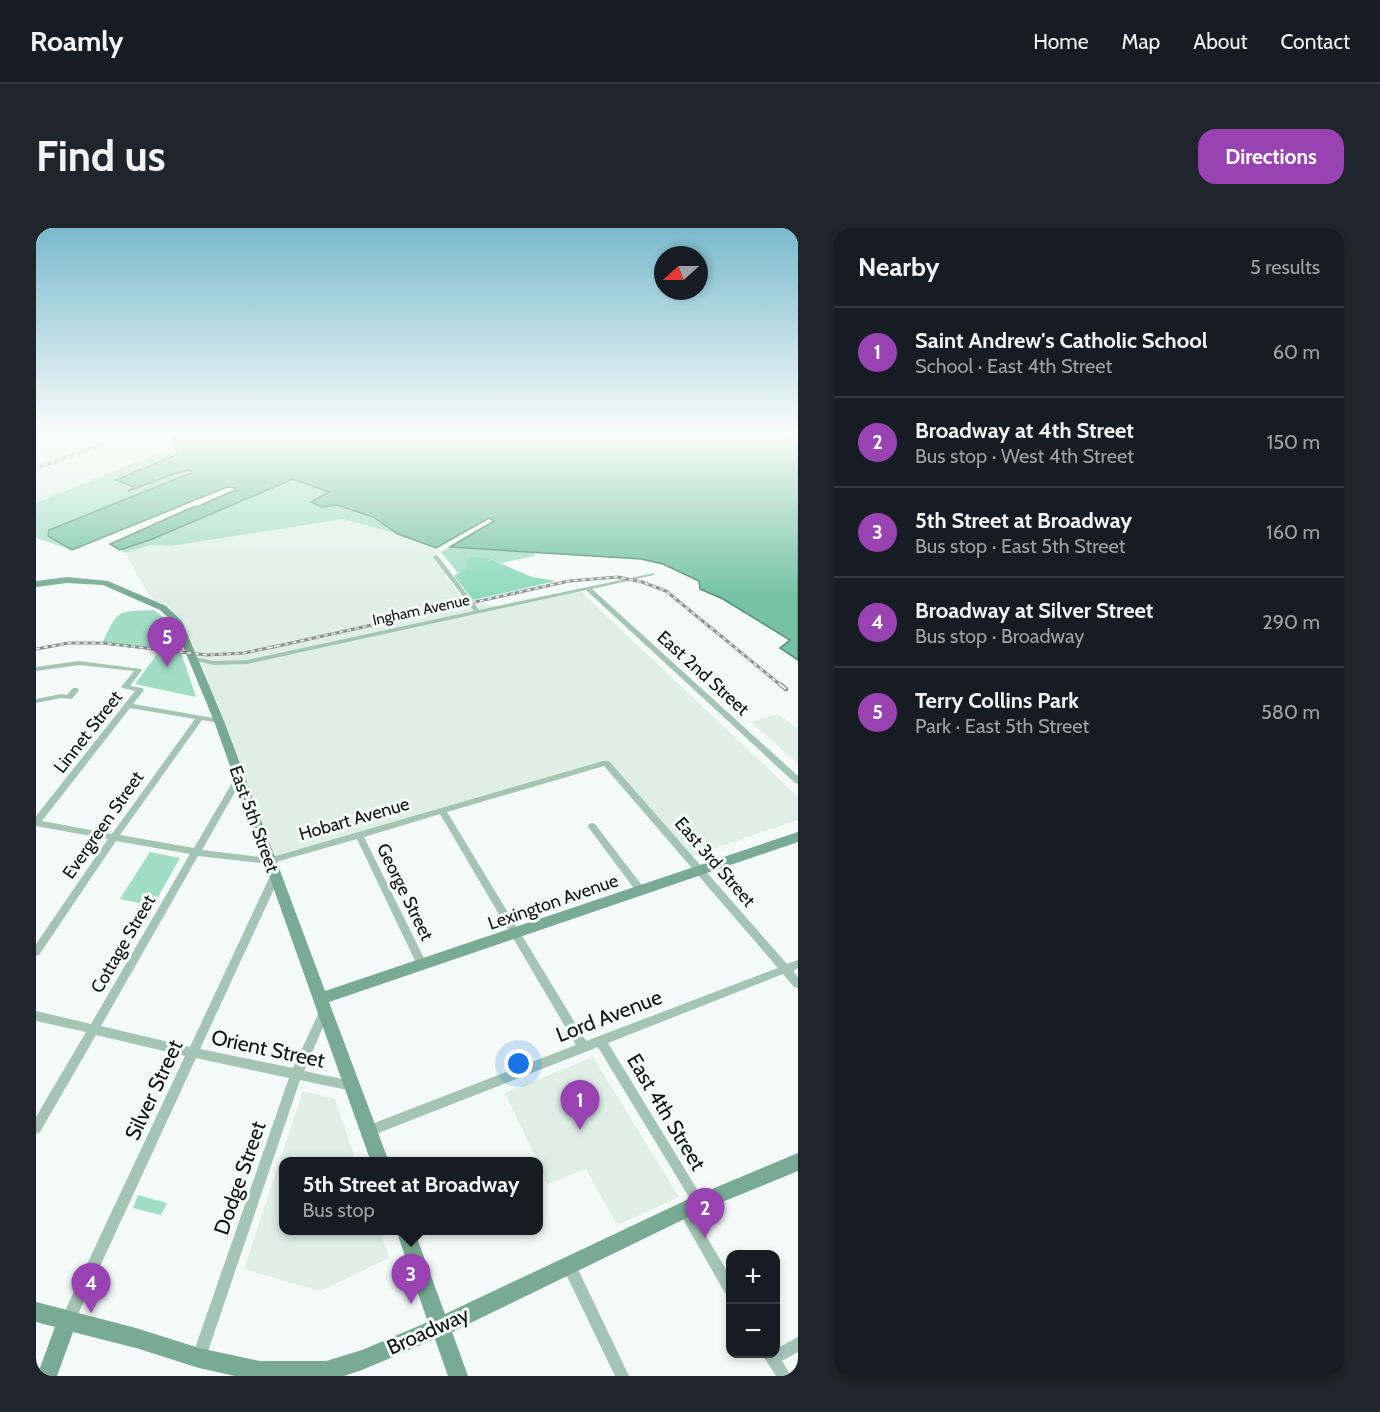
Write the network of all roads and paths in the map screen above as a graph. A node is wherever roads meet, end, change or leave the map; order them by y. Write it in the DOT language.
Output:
graph roads {
  1 [pos="436,557"];
  2 [pos="652,574"];
  3 [pos="36,584"];
  4 [pos="588,588"];
  5 [pos="478,612"];
  6 [pos="194,659"];
  7 [pos="36,669"];
  8 [pos="75,690"];
  9 [pos="36,701"];
  10 [pos="128,705"];
  11 [pos="200,718"];
  12 [pos="219,721"];
  13 [pos="606,763"];
  14 [pos="239,778"];
  15 [pos="798,781"];
  16 [pos="442,811"];
  17 [pos="36,822"];
  18 [pos="592,826"];
  19 [pos="359,835"];
  20 [pos="114,837"];
  21 [pos="798,837"];
  22 [pos="195,852"];
  23 [pos="268,861"];
  24 [pos="700,870"];
  25 [pos="275,876"];
  26 [pos="641,891"];
  27 [pos="515,934"];
  28 [pos="36,951"];
  29 [pos="422,964"];
  30 [pos="798,964"];
  31 [pos="785,969"];
  32 [pos="798,984"];
  33 [pos="322,1006"];
  34 [pos="36,1016"];
  35 [pos="92,1029"];
  36 [pos="601,1041"];
  37 [pos="583,1047"];
  38 [pos="194,1053"];
  39 [pos="296,1075"];
  40 [pos="353,1086"];
  41 [pos="36,1128"];
  42 [pos="367,1131"];
  43 [pos="378,1157"];
  44 [pos="798,1162"];
  45 [pos="692,1207"];
  46 [pos="407,1235"];
  47 [pos="568,1266"];
  48 [pos="726,1279"];
  49 [pos="36,1311"];
  50 [pos="67,1321"];
  51 [pos="440,1327"];
  52 [pos="798,1344"];
  53 [pos="780,1352"];
  54 [pos="199,1358"];
  55 [pos="772,1358"];
  56 [pos="260,1374"];
  57 [pos="46,1376"];
  58 [pos="458,1376"];
  59 [pos="622,1376"];
  60 [pos="784,1376"];
  1 -- 5 [label="street"];
  2 -- 4 [label="street, Ingham Avenue"];
  3 -- 6 [label="street, East 5th Street"];
  4 -- 5 [label="street, Ingham Avenue"];
  4 -- 15 [label="street, East 2nd Street"];
  5 -- 6 [label="street, Ingham Avenue"];
  6 -- 12 [label="street, East 5th Street"];
  7 -- 10 [label="street, Linnet Street"];
  8 -- 9 [label="street"];
  10 -- 11 [label="street"];
  10 -- 17 [label="street, Linnet Street"];
  11 -- 12 [label="street"];
  11 -- 20 [label="street, Evergreen Street"];
  12 -- 14 [label="street, East 5th Street"];
  13 -- 16 [label="street, Hobart Avenue"];
  13 -- 24 [label="street, East 3rd Street"];
  14 -- 22 [label="street, Cottage Street"];
  14 -- 23 [label="street, East 5th Street"];
  16 -- 19 [label="street, Hobart Avenue"];
  16 -- 27 [label="street"];
  17 -- 20 [label="street, Hobart Avenue"];
  18 -- 26 [label="street"];
  19 -- 23 [label="street, Hobart Avenue"];
  19 -- 29 [label="street, George Street"];
  20 -- 22 [label="street, Hobart Avenue"];
  20 -- 28 [label="street, Evergreen Street"];
  21 -- 24 [label="street, Lexington Avenue"];
  22 -- 23 [label="street, Hobart Avenue"];
  22 -- 35 [label="street, Cottage Street"];
  23 -- 25 [label="street, East 5th Street"];
  24 -- 26 [label="street, Lexington Avenue"];
  24 -- 31 [label="street, East 3rd Street"];
  25 -- 33 [label="street, East 5th Street"];
  25 -- 38 [label="street, Silver Street"];
  26 -- 27 [label="street, Lexington Avenue"];
  27 -- 29 [label="street, Lexington Avenue"];
  27 -- 37 [label="street"];
  29 -- 33 [label="street, Lexington Avenue"];
  30 -- 31 [label="street, Lord Avenue"];
  31 -- 32 [label="street, East 3rd Street"];
  31 -- 36 [label="street, Lord Avenue"];
  33 -- 39 [label="street, Dodge Street"];
  33 -- 40 [label="street, East 5th Street"];
  34 -- 35 [label="street, Orient Street"];
  35 -- 38 [label="street, Orient Street"];
  35 -- 41 [label="street, Cottage Street"];
  36 -- 37 [label="street, Lord Avenue"];
  36 -- 45 [label="street, East 4th Street"];
  37 -- 42 [label="street, Lord Avenue"];
  38 -- 39 [label="street, Orient Street"];
  38 -- 50 [label="street, Silver Street"];
  39 -- 40 [label="street, Orient Street"];
  39 -- 54 [label="street, Dodge Street"];
  40 -- 42 [label="street, East 5th Street"];
  42 -- 43 [label="street, East 5th Street"];
  44 -- 45 [label="street, Broadway"];
  45 -- 47 [label="street, Broadway"];
  45 -- 48 [label="street"];
  46 -- 51 [label="street"];
  47 -- 51 [label="street, Broadway"];
  47 -- 59 [label="street"];
  49 -- 50 [label="street, Broadway"];
  50 -- 54 [label="street, Broadway"];
  50 -- 57 [label="street"];
  51 -- 56 [label="street, Broadway"];
  51 -- 58 [label="street"];
  52 -- 53 [label="street"];
  54 -- 56 [label="street, Broadway"];
  55 -- 60 [label="street"];
}
